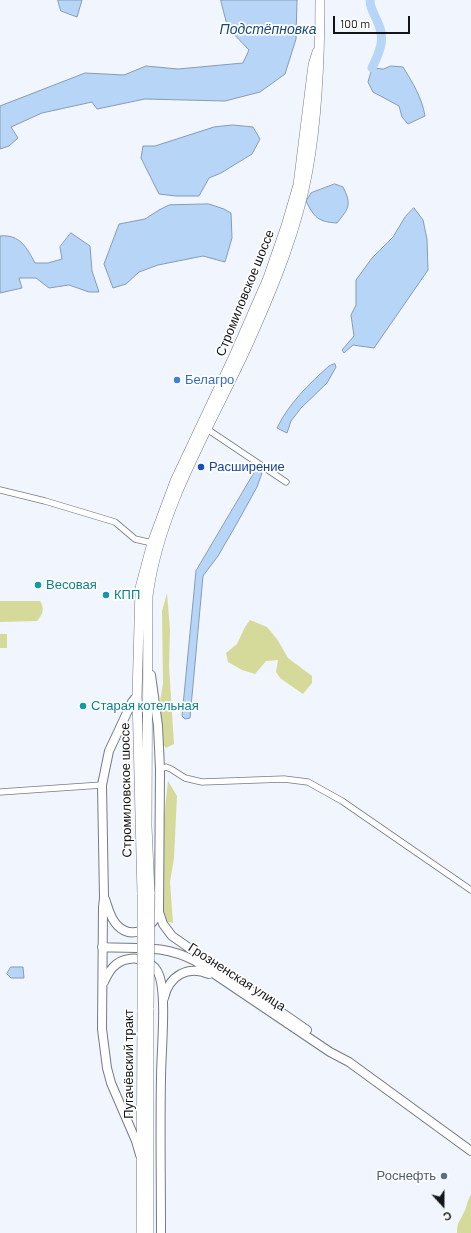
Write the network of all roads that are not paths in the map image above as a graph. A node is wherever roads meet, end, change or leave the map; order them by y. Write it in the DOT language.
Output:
graph roads {
  1 [pos="320,0"];
  2 [pos="319,47"];
  3 [pos="207,429"];
  4 [pos="286,482"];
  5 [pos="0,490"];
  6 [pos="152,543"];
  7 [pos="147,648"];
  8 [pos="137,696"];
  9 [pos="160,769"];
  10 [pos="102,784"];
  11 [pos="0,792"];
  12 [pos="471,890"];
  13 [pos="146,894"];
  14 [pos="104,898"];
  15 [pos="159,912"];
  16 [pos="102,947"];
  17 [pos="196,954"];
  18 [pos="217,977"];
  19 [pos="102,985"];
  20 [pos="163,1003"];
  21 [pos="146,1009"];
  22 [pos="349,1062"];
  23 [pos="471,1151"];
  24 [pos="141,1162"];
  25 [pos="141,1233"];
  26 [pos="149,1233"];
  27 [pos="161,1233"];
  1 -- 2 [label="main road, Стромиловское шоссе"];
  2 -- 3 [label="main road, Стромиловское шоссе"];
  2 -- 6 [label="main road, Стромиловское шоссе"];
  3 -- 4 [label="street"];
  3 -- 7 [label="main road, Стромиловское шоссе"];
  5 -- 6 [label="street"];
  6 -- 8 [label="main road, Стромиловское шоссе"];
  7 -- 9 [label="main road"];
  7 -- 13 [label="main road, Стромиловское шоссе"];
  8 -- 10 [label="main road"];
  8 -- 13 [label="main road, Стромиловское шоссе"];
  9 -- 12 [label="street"];
  9 -- 15 [label="main road"];
  10 -- 11 [label="street"];
  10 -- 14 [label="main road"];
  13 -- 21 [label="main road, Пугачёвский тракт, bridge"];
  14 -- 15 [label="main road"];
  14 -- 16 [label="main road"];
  15 -- 17 [label="main road, Грозненская улица"];
  16 -- 17 [label="main road"];
  16 -- 18 [label="main road, Грозненская улица"];
  16 -- 19 [label="main road"];
  17 -- 22 [label="main road, Грозненская улица"];
  18 -- 20 [label="main road"];
  18 -- 22 [label="main road, Грозненская улица"];
  19 -- 20 [label="main road"];
  19 -- 24 [label="main road"];
  20 -- 27 [label="main road"];
  21 -- 24 [label="main road, Пугачёвский тракт"];
  21 -- 26 [label="main road, Пугачёвский тракт"];
  22 -- 23 [label="main road, Грозненская улица"];
  24 -- 25 [label="main road, Пугачёвский тракт"];
}
